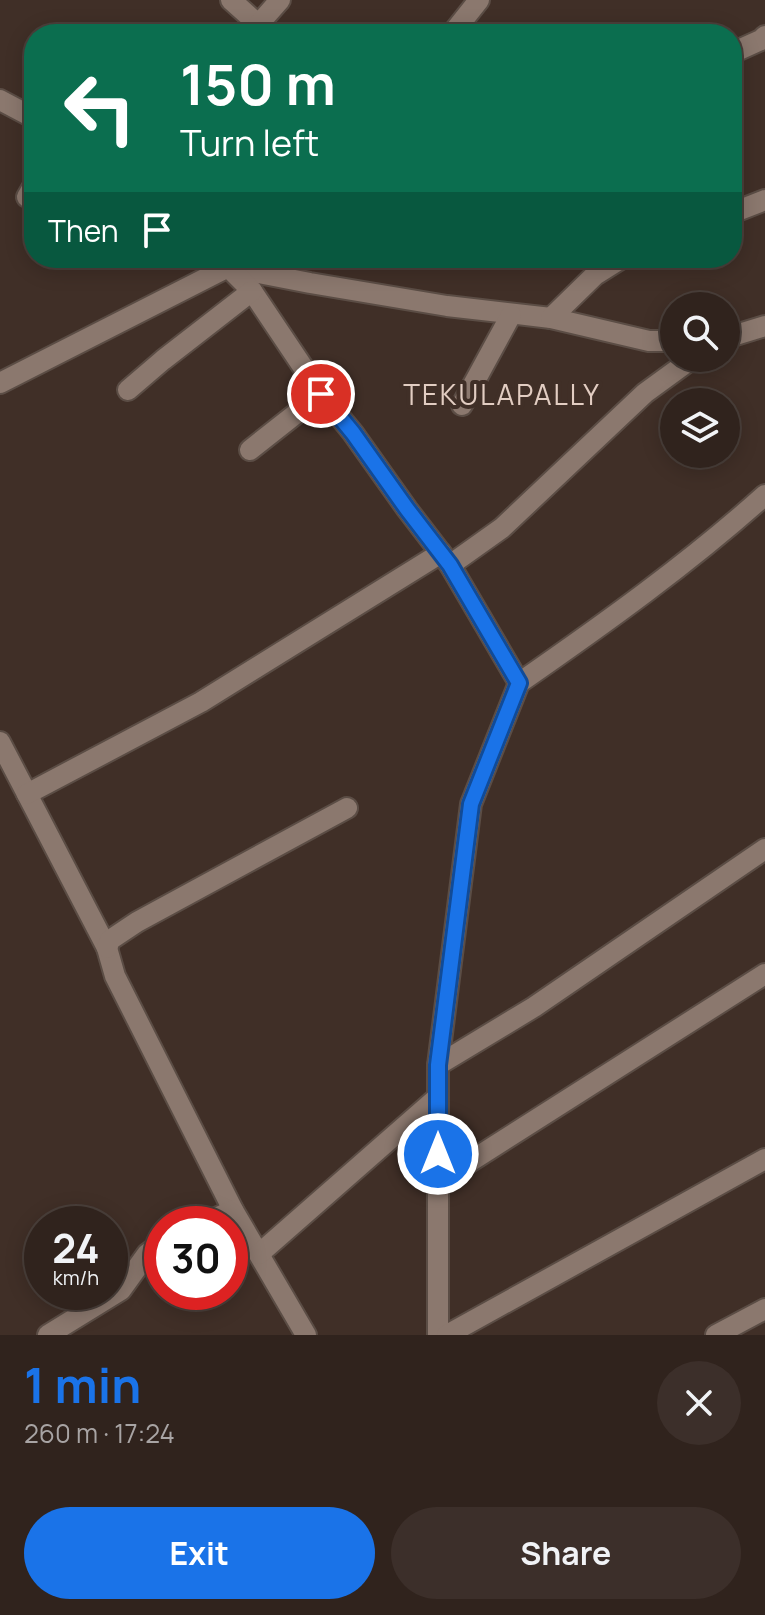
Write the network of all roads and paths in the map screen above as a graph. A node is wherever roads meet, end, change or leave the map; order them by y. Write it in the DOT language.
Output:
graph roads {
  1 [pos="231,0"];
  2 [pos="280,0"];
  3 [pos="479,0"];
  4 [pos="257,24"];
  5 [pos="266,24"];
  6 [pos="460,24"];
  7 [pos="765,36"];
  8 [pos="742,49"];
  9 [pos="0,100"];
  10 [pos="24,113"];
  11 [pos="765,200"];
  12 [pos="742,209"];
  13 [pos="215,268"];
  14 [pos="229,268"];
  15 [pos="246,268"];
  16 [pos="606,268"];
  17 [pos="252,291"];
  18 [pos="511,315"];
  19 [pos="551,318"];
  20 [pos="765,326"];
  21 [pos="740,334"];
  22 [pos="660,341"];
  23 [pos="674,372"];
  24 [pos="0,383"];
  25 [pos="128,390"];
  26 [pos="321,394"];
  27 [pos="462,405"];
  28 [pos="250,450"];
  29 [pos="765,495"];
  30 [pos="446,559"];
  31 [pos="519,683"];
  32 [pos="0,742"];
  33 [pos="27,794"];
  34 [pos="347,808"];
  35 [pos="765,849"];
  36 [pos="107,948"];
  37 [pos="765,974"];
  38 [pos="438,1065"];
  39 [pos="438,1097"];
  40 [pos="765,1159"];
  41 [pos="438,1182"];
  42 [pos="231,1206"];
  43 [pos="248,1235"];
  44 [pos="259,1254"];
  45 [pos="144,1258"];
  46 [pos="765,1309"];
  47 [pos="48,1335"];
  48 [pos="306,1335"];
  49 [pos="438,1335"];
  50 [pos="447,1335"];
  51 [pos="716,1335"];
  1 -- 4 [label="street"];
  2 -- 5 [label="street"];
  3 -- 6 [label="street"];
  7 -- 8 [label="street"];
  9 -- 10 [label="street"];
  11 -- 12 [label="street"];
  13 -- 24 [label="street"];
  14 -- 17 [label="street"];
  15 -- 18 [label="street"];
  16 -- 19 [label="street"];
  17 -- 25 [label="street"];
  17 -- 26 [label="street"];
  18 -- 19 [label="street"];
  18 -- 27 [label="street"];
  19 -- 22 [label="street"];
  20 -- 21 [label="street"];
  23 -- 30 [label="street"];
  26 -- 28 [label="street"];
  26 -- 30 [label="street"];
  29 -- 31 [label="street"];
  30 -- 31 [label="street"];
  30 -- 33 [label="street"];
  31 -- 38 [label="street"];
  32 -- 33 [label="street"];
  33 -- 36 [label="street"];
  34 -- 36 [label="street"];
  35 -- 38 [label="street"];
  36 -- 42 [label="street"];
  37 -- 41 [label="street"];
  38 -- 39 [label="street"];
  39 -- 41 [label="street"];
  39 -- 44 [label="street"];
  40 -- 50 [label="street"];
  41 -- 49 [label="street"];
  43 -- 44 [label="street"];
  44 -- 48 [label="street"];
  45 -- 47 [label="street"];
  46 -- 51 [label="street"];
}
